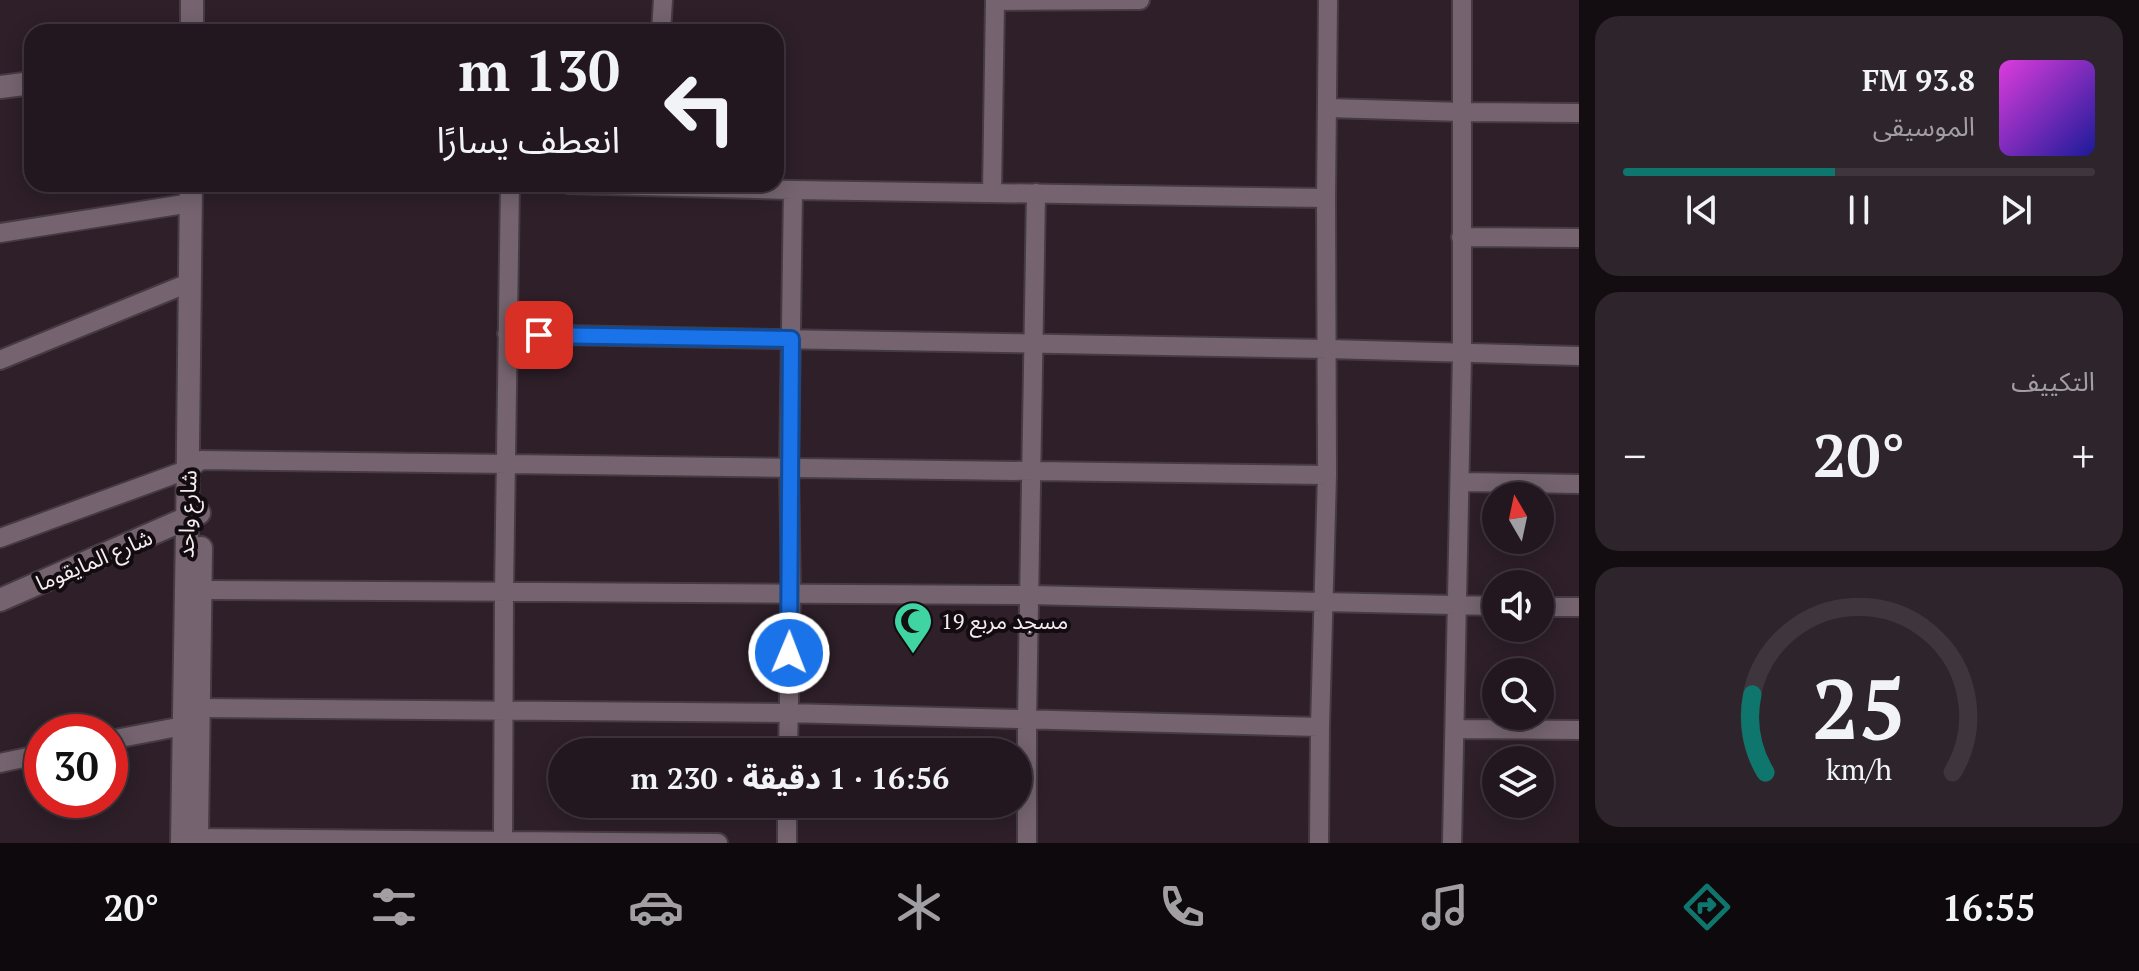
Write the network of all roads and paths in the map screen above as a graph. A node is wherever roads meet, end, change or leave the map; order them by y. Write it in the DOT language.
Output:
graph roads {
  1 [pos="192,0"];
  2 [pos="206,0"];
  3 [pos="663,0"];
  4 [pos="995,0"];
  5 [pos="1140,0"];
  6 [pos="1328,0"];
  7 [pos="1462,0"];
  8 [pos="192,24"];
  9 [pos="206,24"];
  10 [pos="662,24"];
  11 [pos="24,84"];
  12 [pos="0,87"];
  13 [pos="1328,108"];
  14 [pos="1462,112"];
  15 [pos="1579,113"];
  16 [pos="784,190"];
  17 [pos="793,190"];
  18 [pos="205,192"];
  19 [pos="510,192"];
  20 [pos="992,193"];
  21 [pos="1036,193"];
  22 [pos="191,194"];
  23 [pos="1326,198"];
  24 [pos="0,233"];
  25 [pos="1461,237"];
  26 [pos="1579,238"];
  27 [pos="191,282"];
  28 [pos="507,334"];
  29 [pos="791,339"];
  30 [pos="1035,343"];
  31 [pos="1328,349"];
  32 [pos="1462,355"];
  33 [pos="1579,356"];
  34 [pos="0,360"];
  35 [pos="195,465"];
  36 [pos="506,465"];
  37 [pos="789,467"];
  38 [pos="1031,470"];
  39 [pos="1327,475"];
  40 [pos="1460,482"];
  41 [pos="1579,484"];
  42 [pos="194,516"];
  43 [pos="0,538"];
  44 [pos="201,590"];
  45 [pos="504,592"];
  46 [pos="791,594"];
  47 [pos="1030,595"];
  48 [pos="0,600"];
  49 [pos="1323,602"];
  50 [pos="1457,606"];
  51 [pos="1482,606"];
  52 [pos="1554,607"];
  53 [pos="1579,607"];
  54 [pos="199,708"];
  55 [pos="503,712"];
  56 [pos="788,713"];
  57 [pos="1027,719"];
  58 [pos="183,726"];
  59 [pos="1320,727"];
  60 [pos="1455,729"];
  61 [pos="1579,730"];
  62 [pos="128,737"];
  63 [pos="788,738"];
  64 [pos="24,758"];
  65 [pos="0,763"];
  66 [pos="787,818"];
  67 [pos="192,841"];
  68 [pos="503,842"];
  69 [pos="718,843"];
  70 [pos="787,843"];
  71 [pos="1027,843"];
  72 [pos="1319,843"];
  73 [pos="1452,843"];
  1 -- 8 [label="street"];
  2 -- 9 [label="street"];
  3 -- 10 [label="street"];
  4 -- 5 [label="street"];
  4 -- 20 [label="street"];
  6 -- 13 [label="street"];
  7 -- 14 [label="street"];
  11 -- 12 [label="street"];
  13 -- 14 [label="street"];
  13 -- 23 [label="street"];
  14 -- 15 [label="street"];
  14 -- 25 [label="street"];
  16 -- 17 [label="street"];
  17 -- 20 [label="street"];
  17 -- 29 [label="street"];
  18 -- 35 [label="street, شارع واحد"];
  19 -- 28 [label="street"];
  20 -- 21 [label="street"];
  21 -- 23 [label="street"];
  21 -- 30 [label="street"];
  22 -- 24 [label="street"];
  22 -- 27 [label="street, شارع واحد"];
  23 -- 31 [label="street"];
  25 -- 26 [label="street"];
  25 -- 32 [label="street"];
  27 -- 34 [label="street"];
  27 -- 35 [label="street, شارع واحد"];
  28 -- 29 [label="street"];
  28 -- 36 [label="street"];
  29 -- 30 [label="street"];
  29 -- 37 [label="street"];
  30 -- 31 [label="street"];
  30 -- 38 [label="street"];
  31 -- 32 [label="street"];
  31 -- 39 [label="street"];
  32 -- 33 [label="street"];
  32 -- 40 [label="street"];
  35 -- 36 [label="street"];
  35 -- 42 [label="street, شارع واحد"];
  35 -- 43 [label="street"];
  36 -- 37 [label="street"];
  36 -- 45 [label="street"];
  37 -- 38 [label="street"];
  37 -- 46 [label="street"];
  38 -- 39 [label="street"];
  38 -- 47 [label="street"];
  39 -- 49 [label="street"];
  40 -- 41 [label="street"];
  40 -- 50 [label="street"];
  42 -- 44 [label="street, شارع واحد"];
  42 -- 48 [label="street, شارع المايقوما"];
  42 -- 58 [label="street, شارع واحد"];
  44 -- 45 [label="street"];
  44 -- 54 [label="street, شارع واحد"];
  45 -- 46 [label="street"];
  45 -- 55 [label="street"];
  46 -- 47 [label="street"];
  46 -- 56 [label="street"];
  47 -- 49 [label="street"];
  47 -- 57 [label="street"];
  49 -- 50 [label="street"];
  49 -- 59 [label="street"];
  50 -- 51 [label="street"];
  50 -- 60 [label="street"];
  52 -- 53 [label="street"];
  54 -- 55 [label="street"];
  54 -- 67 [label="street, شارع واحد"];
  55 -- 56 [label="street"];
  55 -- 68 [label="street"];
  56 -- 57 [label="street"];
  56 -- 63 [label="street"];
  57 -- 59 [label="street"];
  57 -- 71 [label="street"];
  58 -- 62 [label="street"];
  58 -- 67 [label="street, شارع واحد"];
  59 -- 72 [label="street"];
  60 -- 61 [label="street"];
  60 -- 73 [label="street"];
  64 -- 65 [label="street"];
  66 -- 70 [label="street"];
  67 -- 68 [label="street"];
  68 -- 69 [label="street"];
}
